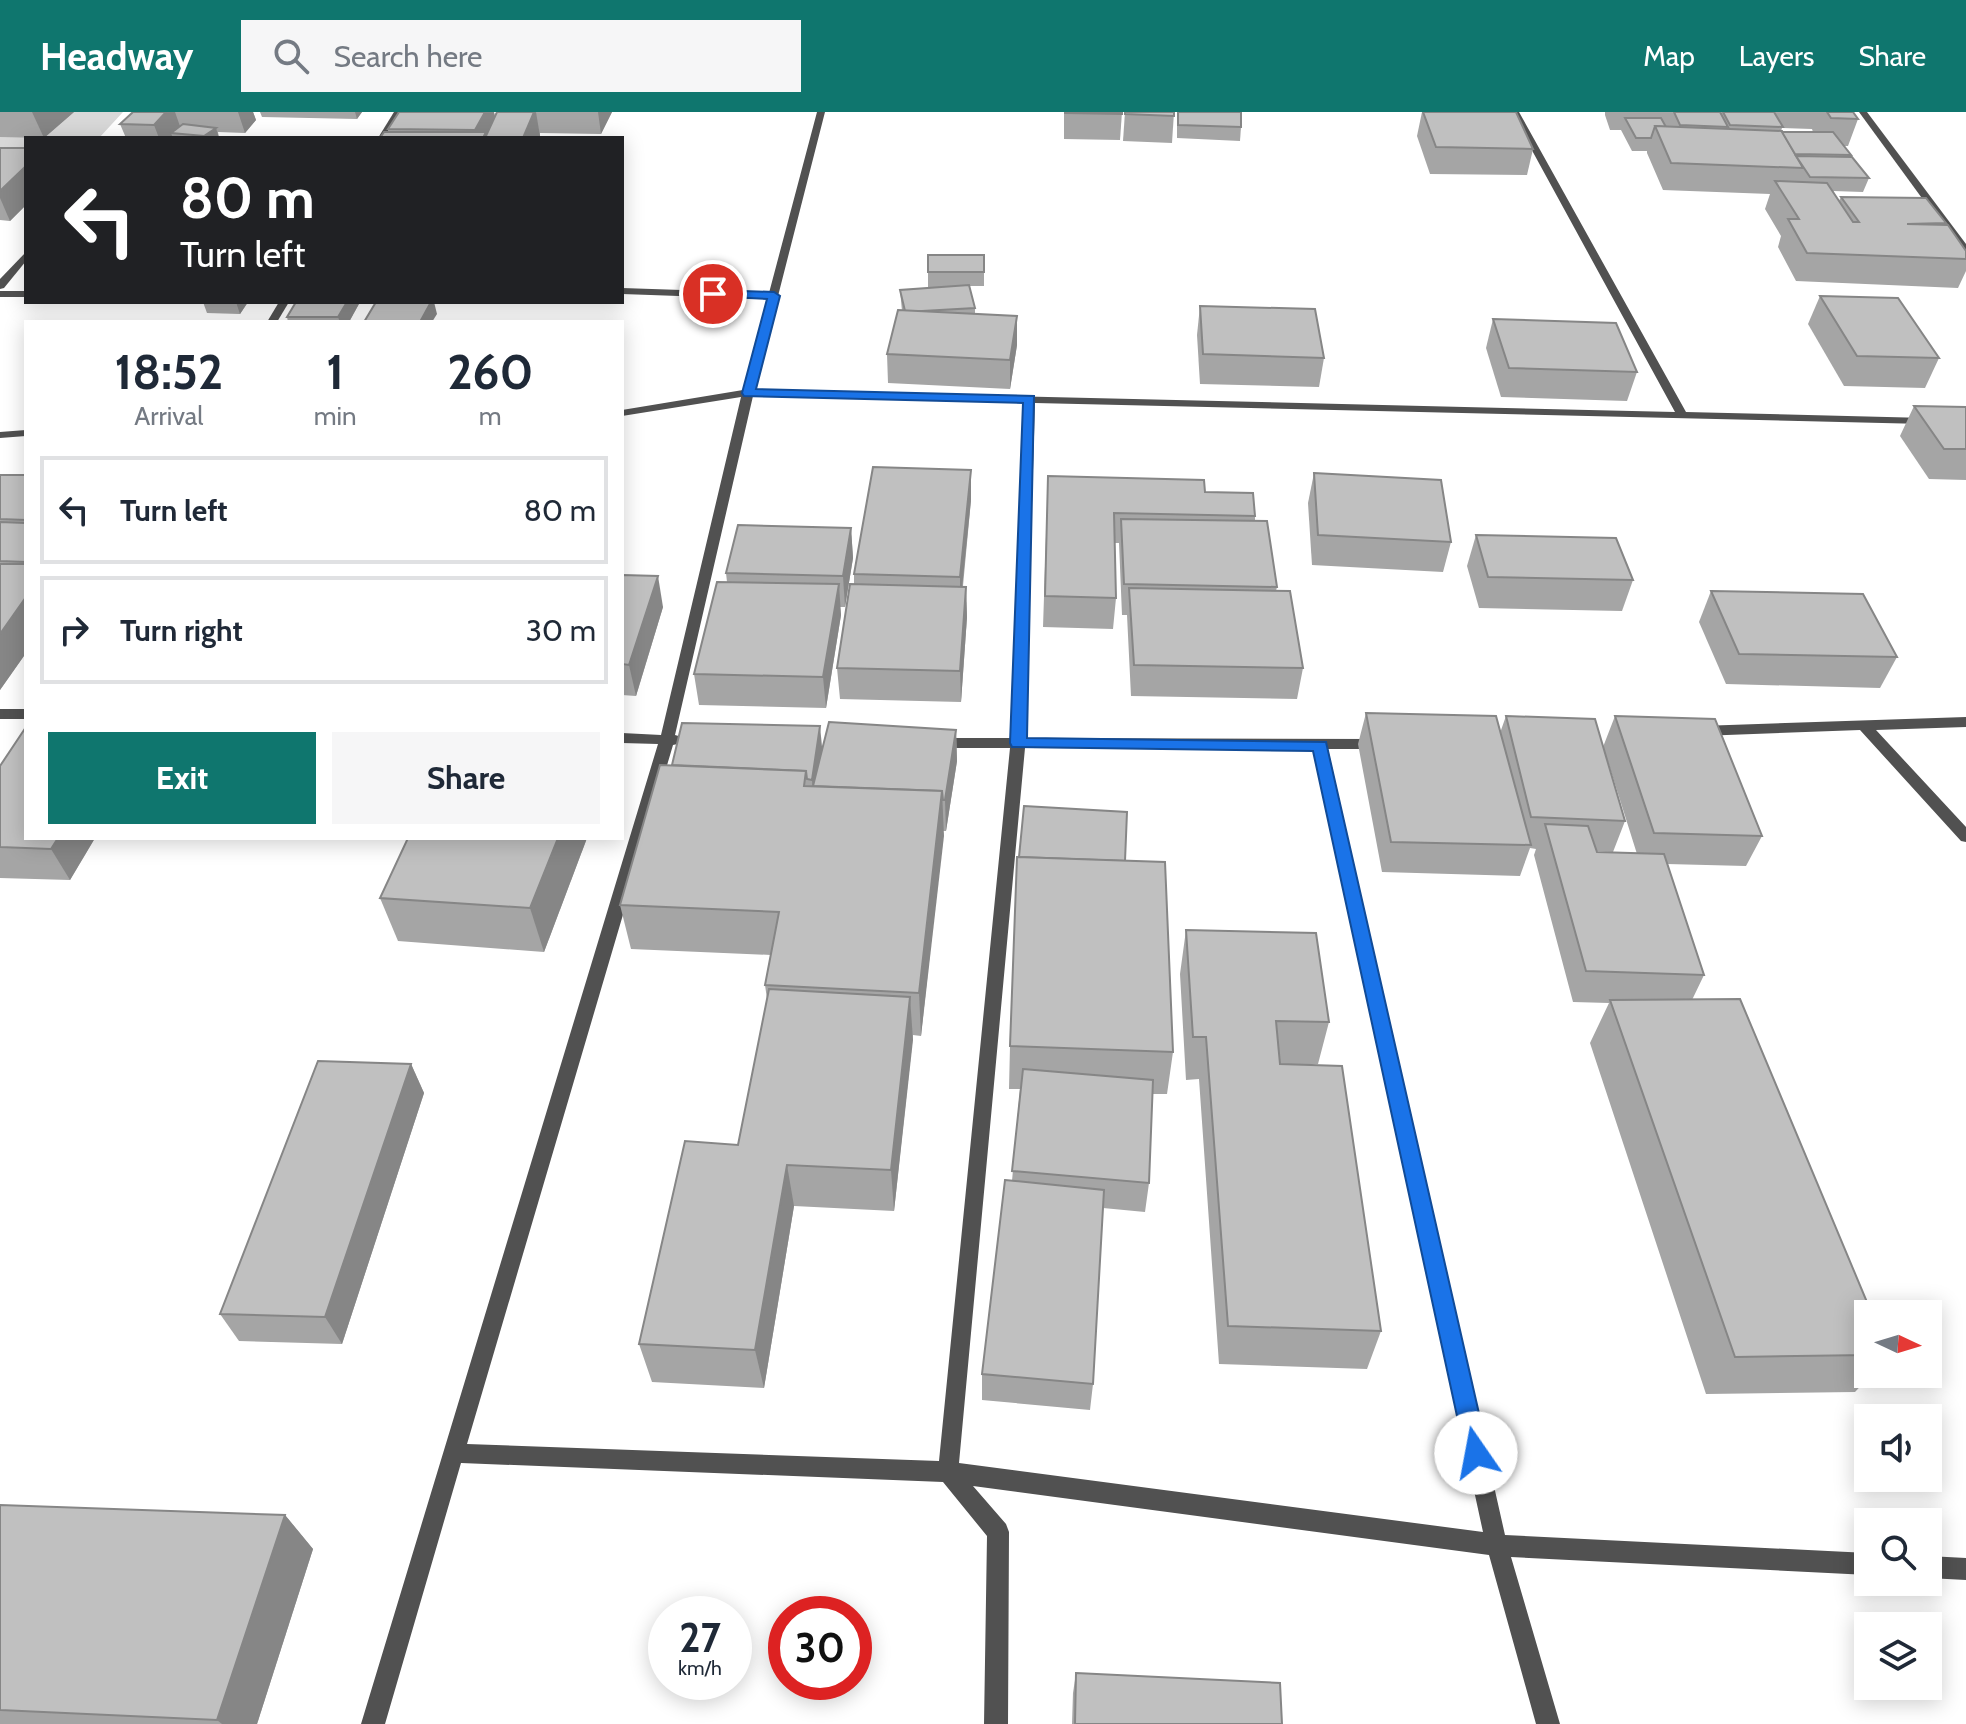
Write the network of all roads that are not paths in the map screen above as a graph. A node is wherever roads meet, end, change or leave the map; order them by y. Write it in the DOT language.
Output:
graph roads {
  1 [pos="398,112"];
  2 [pos="821,112"];
  3 [pos="1515,112"];
  4 [pos="1863,112"];
  5 [pos="383,136"];
  6 [pos="1966,251"];
  7 [pos="24,257"];
  8 [pos="0,286"];
  9 [pos="624,291"];
  10 [pos="0,294"];
  11 [pos="24,294"];
  12 [pos="774,296"];
  13 [pos="748,393"];
  14 [pos="1029,399"];
  15 [pos="624,413"];
  16 [pos="1681,413"];
  17 [pos="1966,422"];
  18 [pos="24,433"];
  19 [pos="0,435"];
  20 [pos="0,714"];
  21 [pos="24,714"];
  22 [pos="1966,722"];
  23 [pos="1863,725"];
  24 [pos="1687,732"];
  25 [pos="624,738"];
  26 [pos="667,739"];
  27 [pos="699,740"];
  28 [pos="922,742"];
  29 [pos="1018,743"];
  30 [pos="1400,743"];
  31 [pos="1320,746"];
  32 [pos="1966,837"];
  33 [pos="452,1453"];
  34 [pos="948,1472"];
  35 [pos="1497,1545"];
  36 [pos="1854,1563"];
  37 [pos="1942,1568"];
  38 [pos="1966,1569"];
  39 [pos="373,1724"];
  40 [pos="996,1724"];
  41 [pos="1548,1724"];
  1 -- 5 [label="street"];
  2 -- 12 [label="street"];
  3 -- 16 [label="street"];
  4 -- 6 [label="street"];
  7 -- 8 [label="street"];
  9 -- 12 [label="street"];
  10 -- 11 [label="street"];
  12 -- 13 [label="street"];
  13 -- 14 [label="street"];
  13 -- 15 [label="street"];
  13 -- 26 [label="street"];
  14 -- 16 [label="street"];
  14 -- 29 [label="street"];
  16 -- 17 [label="street"];
  18 -- 19 [label="street"];
  20 -- 21 [label="street"];
  22 -- 23 [label="street"];
  23 -- 24 [label="street"];
  23 -- 32 [label="street"];
  25 -- 26 [label="street"];
  26 -- 27 [label="street"];
  26 -- 33 [label="street"];
  28 -- 29 [label="street"];
  29 -- 31 [label="street"];
  29 -- 34 [label="street"];
  30 -- 31 [label="street"];
  31 -- 35 [label="street"];
  33 -- 34 [label="street"];
  33 -- 39 [label="street"];
  34 -- 35 [label="street"];
  34 -- 40 [label="street"];
  35 -- 36 [label="street"];
  35 -- 41 [label="street"];
  37 -- 38 [label="street"];
}
